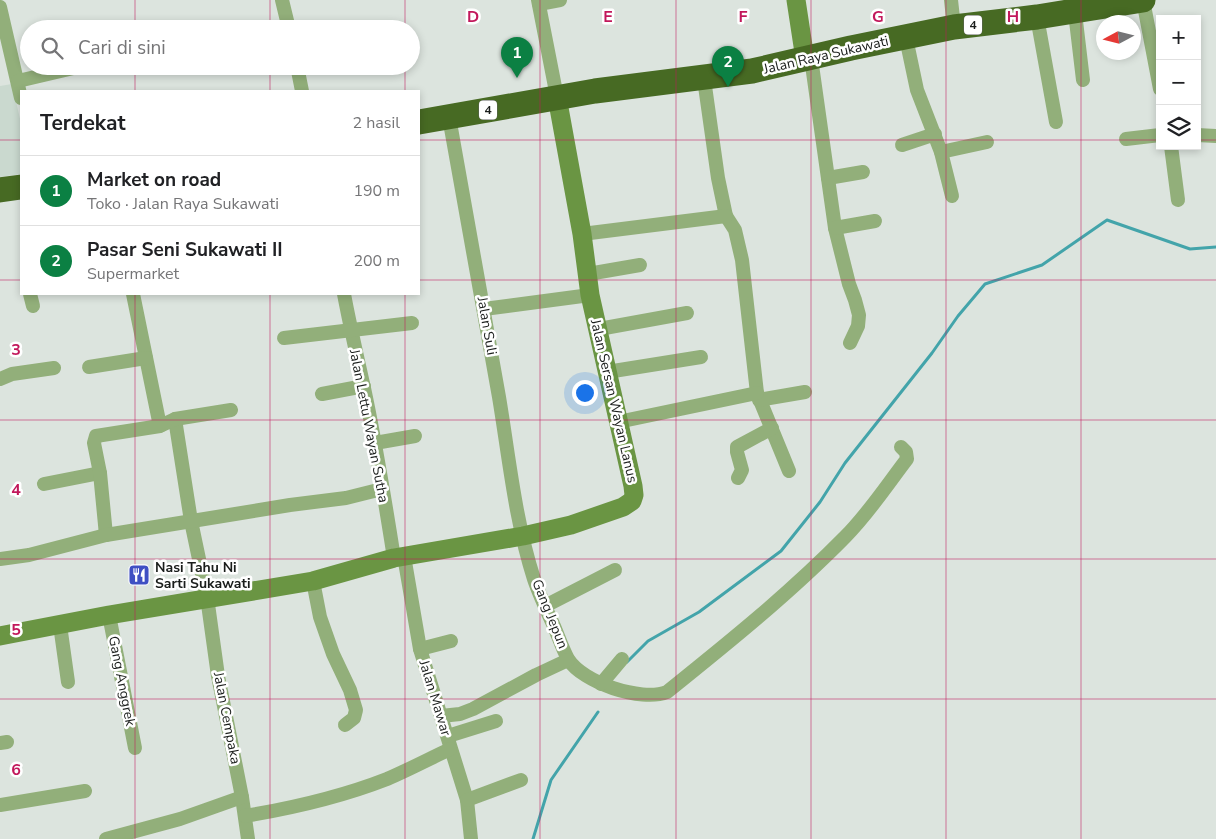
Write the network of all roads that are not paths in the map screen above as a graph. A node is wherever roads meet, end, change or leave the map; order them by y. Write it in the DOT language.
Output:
graph roads {
  1 [pos="282,0"];
  2 [pos="560,0"];
  3 [pos="796,0"];
  4 [pos="951,0"];
  5 [pos="1143,0"];
  6 [pos="538,2"];
  7 [pos="1072,5"];
  8 [pos="0,7"];
  9 [pos="1037,17"];
  10 [pos="286,20"];
  11 [pos="954,27"];
  12 [pos="906,38"];
  13 [pos="808,58"];
  14 [pos="1156,68"];
  15 [pos="44,75"];
  16 [pos="299,75"];
  17 [pos="704,78"];
  18 [pos="1083,80"];
  19 [pos="18,81"];
  20 [pos="302,90"];
  21 [pos="20,92"];
  22 [pos="557,97"];
  23 [pos="448,117"];
  24 [pos="420,122"];
  25 [pos="1056,122"];
  26 [pos="935,134"];
  27 [pos="1156,135"];
  28 [pos="1201,135"];
  29 [pos="1216,136"];
  30 [pos="1126,139"];
  31 [pos="987,142"];
  32 [pos="902,145"];
  33 [pos="1172,150"];
  34 [pos="941,152"];
  35 [pos="863,172"];
  36 [pos="828,178"];
  37 [pos="20,187"];
  38 [pos="0,190"];
  39 [pos="952,196"];
  40 [pos="1178,200"];
  41 [pos="726,216"];
  42 [pos="875,220"];
  43 [pos="835,228"];
  44 [pos="582,234"];
  45 [pos="640,265"];
  46 [pos="588,274"];
  47 [pos="133,295"];
  48 [pos="344,295"];
  49 [pos="590,295"];
  50 [pos="484,309"];
  51 [pos="687,313"];
  52 [pos="412,323"];
  53 [pos="599,329"];
  54 [pos="350,331"];
  55 [pos="284,338"];
  56 [pos="850,343"];
  57 [pos="700,357"];
  58 [pos="146,358"];
  59 [pos="88,367"];
  60 [pos="54,368"];
  61 [pos="607,372"];
  62 [pos="0,379"];
  63 [pos="364,386"];
  64 [pos="804,392"];
  65 [pos="322,394"];
  66 [pos="758,397"];
  67 [pos="231,410"];
  68 [pos="176,419"];
  69 [pos="618,422"];
  70 [pos="160,426"];
  71 [pos="772,428"];
  72 [pos="415,436"];
  73 [pos="375,443"];
  74 [pos="901,447"];
  75 [pos="790,472"];
  76 [pos="100,473"];
  77 [pos="738,478"];
  78 [pos="44,484"];
  79 [pos="382,489"];
  80 [pos="191,522"];
  81 [pos="106,535"];
  82 [pos="523,536"];
  83 [pos="399,558"];
  84 [pos="0,559"];
  85 [pos="615,570"];
  86 [pos="313,580"];
  87 [pos="207,598"];
  88 [pos="545,606"];
  89 [pos="109,615"];
  90 [pos="60,625"];
  91 [pos="0,636"];
  92 [pos="451,641"];
  93 [pos="420,649"];
  94 [pos="622,659"];
  95 [pos="568,660"];
  96 [pos="68,682"];
  97 [pos="601,684"];
  98 [pos="441,716"];
  99 [pos="496,722"];
  100 [pos="345,725"];
  101 [pos="449,743"];
  102 [pos="134,748"];
  103 [pos="521,780"];
  104 [pos="85,791"];
  105 [pos="242,797"];
  106 [pos="467,800"];
  107 [pos="0,805"];
  108 [pos="245,816"];
  109 [pos="121,837"];
  110 [pos="106,839"];
  111 [pos="248,839"];
  112 [pos="471,839"];
  1 -- 10 [label="street"];
  2 -- 6 [label="street"];
  3 -- 13 [label="street"];
  4 -- 11 [label="street"];
  5 -- 7 [label="highway, Jalan Raya Sukawati / 4"];
  5 -- 14 [label="street"];
  6 -- 22 [label="street"];
  7 -- 9 [label="highway, Jalan Raya Sukawati / 4"];
  7 -- 18 [label="street"];
  8 -- 19 [label="street"];
  9 -- 11 [label="highway, Jalan Raya Sukawati / 4"];
  9 -- 25 [label="street"];
  11 -- 12 [label="highway, Jalan Raya Sukawati / 4"];
  12 -- 13 [label="highway, Jalan Raya Sukawati / 4"];
  12 -- 26 [label="street"];
  13 -- 17 [label="highway, Jalan Raya Sukawati / 4"];
  13 -- 36 [label="street"];
  15 -- 19 [label="street"];
  16 -- 20 [label="street"];
  17 -- 22 [label="highway, Jalan Raya Sukawati / 4"];
  17 -- 41 [label="street"];
  19 -- 21 [label="street"];
  22 -- 23 [label="highway, Jalan Raya Sukawati / 4"];
  22 -- 44 [label="street, Jalan Sersan Wayan Lanus"];
  23 -- 24 [label="highway, Jalan Raya Sukawati / 4"];
  23 -- 50 [label="street, Jalan Suli"];
  26 -- 32 [label="street"];
  26 -- 34 [label="street"];
  27 -- 30 [label="street"];
  28 -- 29 [label="street"];
  31 -- 34 [label="street"];
  33 -- 40 [label="street"];
  34 -- 39 [label="street"];
  35 -- 36 [label="street"];
  36 -- 43 [label="street"];
  37 -- 38 [label="highway"];
  41 -- 44 [label="street"];
  41 -- 66 [label="street"];
  42 -- 43 [label="street"];
  43 -- 56 [label="street"];
  44 -- 46 [label="street, Jalan Sersan Wayan Lanus"];
  45 -- 46 [label="street"];
  46 -- 49 [label="street, Jalan Sersan Wayan Lanus"];
  47 -- 58 [label="street"];
  48 -- 54 [label="street, Jalan Lettu Wayan Sutha"];
  49 -- 50 [label="street"];
  49 -- 53 [label="street, Jalan Sersan Wayan Lanus"];
  50 -- 82 [label="street, Jalan Suli"];
  51 -- 53 [label="street"];
  52 -- 54 [label="street"];
  53 -- 61 [label="street, Jalan Sersan Wayan Lanus"];
  54 -- 55 [label="street"];
  54 -- 63 [label="street, Jalan Lettu Wayan Sutha"];
  57 -- 61 [label="street"];
  58 -- 59 [label="street"];
  58 -- 70 [label="street"];
  60 -- 62 [label="street"];
  61 -- 69 [label="street, Jalan Sersan Wayan Lanus"];
  63 -- 65 [label="street"];
  63 -- 73 [label="street, Jalan Lettu Wayan Sutha"];
  64 -- 66 [label="street"];
  66 -- 69 [label="street"];
  66 -- 71 [label="street"];
  67 -- 68 [label="street"];
  68 -- 70 [label="street"];
  68 -- 80 [label="street, Jalan Cempaka"];
  69 -- 82 [label="street, Jalan Sersan Wayan Lanus"];
  70 -- 76 [label="street"];
  71 -- 75 [label="street"];
  71 -- 77 [label="street"];
  72 -- 73 [label="street"];
  73 -- 79 [label="street, Jalan Lettu Wayan Sutha"];
  74 -- 97 [label="street, Gang Jepun"];
  76 -- 78 [label="street"];
  76 -- 81 [label="street"];
  79 -- 80 [label="street"];
  79 -- 83 [label="street, Jalan Lettu Wayan Sutha"];
  80 -- 81 [label="street"];
  80 -- 87 [label="street, Jalan Cempaka"];
  81 -- 84 [label="street"];
  82 -- 83 [label="street, Jalan Sersan Wayan Lanus"];
  82 -- 88 [label="street, Gang Jepun"];
  83 -- 86 [label="street, Jalan Sersan Wayan Lanus"];
  83 -- 93 [label="street, Jalan Mawar"];
  85 -- 88 [label="street"];
  86 -- 87 [label="street, Jalan Sersan Wayan Lanus"];
  86 -- 100 [label="street"];
  87 -- 89 [label="street, Jalan Sersan Wayan Lanus"];
  87 -- 105 [label="street, Jalan Cempaka"];
  88 -- 95 [label="street, Gang Jepun"];
  89 -- 90 [label="street, Jalan Sersan Wayan Lanus"];
  89 -- 102 [label="street, Gang Anggrek"];
  90 -- 91 [label="street, Jalan Sersan Wayan Lanus"];
  90 -- 96 [label="street"];
  92 -- 93 [label="street"];
  93 -- 98 [label="street, Jalan Mawar"];
  94 -- 97 [label="street"];
  95 -- 97 [label="street, Gang Jepun"];
  95 -- 98 [label="street"];
  98 -- 101 [label="street, Jalan Mawar"];
  99 -- 101 [label="street"];
  101 -- 106 [label="street, Jalan Mawar"];
  101 -- 108 [label="street"];
  103 -- 106 [label="street"];
  104 -- 107 [label="street"];
  105 -- 108 [label="street, Jalan Cempaka"];
  105 -- 109 [label="street"];
  106 -- 112 [label="street, Jalan Mawar"];
  108 -- 111 [label="street, Jalan Cempaka"];
  109 -- 110 [label="street"];
}
